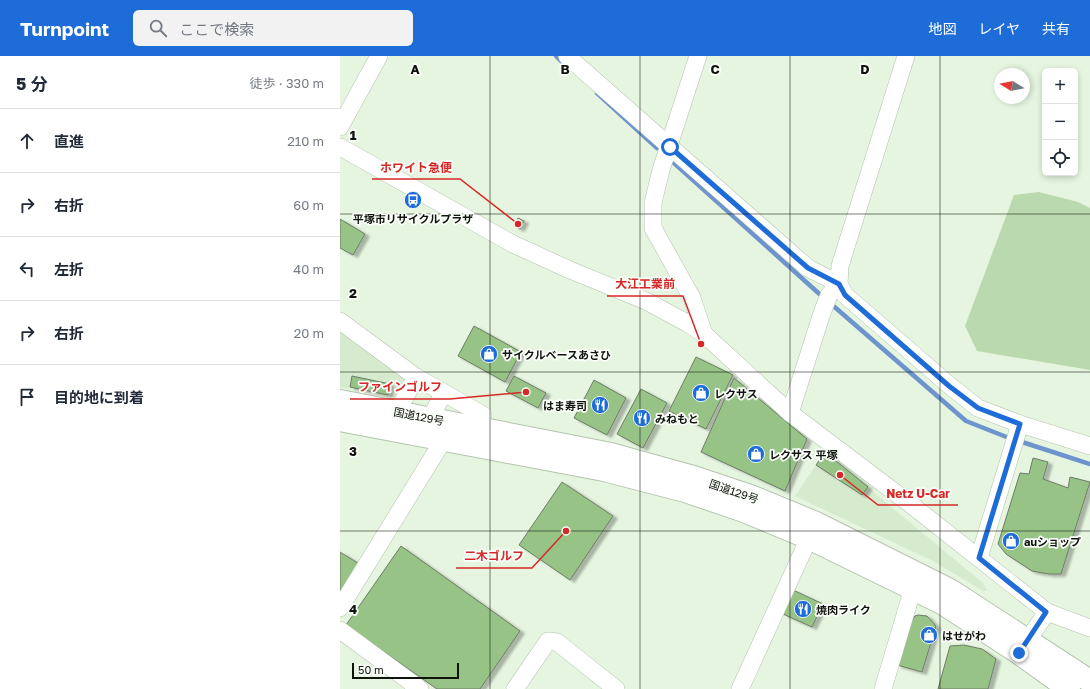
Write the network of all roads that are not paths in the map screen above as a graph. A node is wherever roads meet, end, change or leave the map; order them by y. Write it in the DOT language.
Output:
graph roads {
  1 [pos="379,56"];
  2 [pos="567,56"];
  3 [pos="698,56"];
  4 [pos="906,56"];
  5 [pos="340,127"];
  6 [pos="340,147"];
  7 [pos="670,147"];
  8 [pos="834,289"];
  9 [pos="340,321"];
  10 [pos="704,334"];
  11 [pos="416,377"];
  12 [pos="443,393"];
  13 [pos="340,401"];
  14 [pos="397,412"];
  15 [pos="790,413"];
  16 [pos="431,418"];
  17 [pos="340,420"];
  18 [pos="1020,424"];
  19 [pos="481,428"];
  20 [pos="444,439"];
  21 [pos="1090,446"];
  22 [pos="813,530"];
  23 [pos="979,558"];
  24 [pos="916,580"];
  25 [pos="340,608"];
  26 [pos="1046,612"];
  27 [pos="1090,628"];
  28 [pos="340,630"];
  29 [pos="1024,646"];
  30 [pos="1090,681"];
  31 [pos="420,689"];
  32 [pos="515,689"];
  33 [pos="616,689"];
  34 [pos="740,689"];
  35 [pos="883,689"];
  36 [pos="1069,689"];
  1 -- 5 [label="street"];
  2 -- 7 [label="street"];
  3 -- 7 [label="street"];
  4 -- 8 [label="street"];
  6 -- 10 [label="street"];
  7 -- 8 [label="street"];
  7 -- 10 [label="street"];
  8 -- 15 [label="street"];
  8 -- 18 [label="street"];
  9 -- 11 [label="street"];
  10 -- 15 [label="street"];
  11 -- 12 [label="street"];
  11 -- 14 [label="street"];
  12 -- 16 [label="street"];
  12 -- 19 [label="street"];
  13 -- 14 [label="highway, 国道129号"];
  14 -- 16 [label="highway, 国道129号"];
  15 -- 23 [label="street"];
  16 -- 19 [label="highway, 国道129号"];
  17 -- 20 [label="highway, 国道129号"];
  18 -- 21 [label="street"];
  18 -- 23 [label="street"];
  19 -- 22 [label="highway, 国道129号"];
  20 -- 22 [label="highway, 国道129号"];
  20 -- 25 [label="street"];
  22 -- 24 [label="highway, 国道129号"];
  22 -- 34 [label="street"];
  23 -- 26 [label="street"];
  24 -- 29 [label="highway, 国道129号"];
  24 -- 35 [label="street"];
  26 -- 27 [label="street"];
  26 -- 29 [label="street"];
  28 -- 31 [label="street"];
  29 -- 30 [label="highway, 国道129号"];
  29 -- 36 [label="highway, 国道129号"];
  32 -- 33 [label="street"];
}
